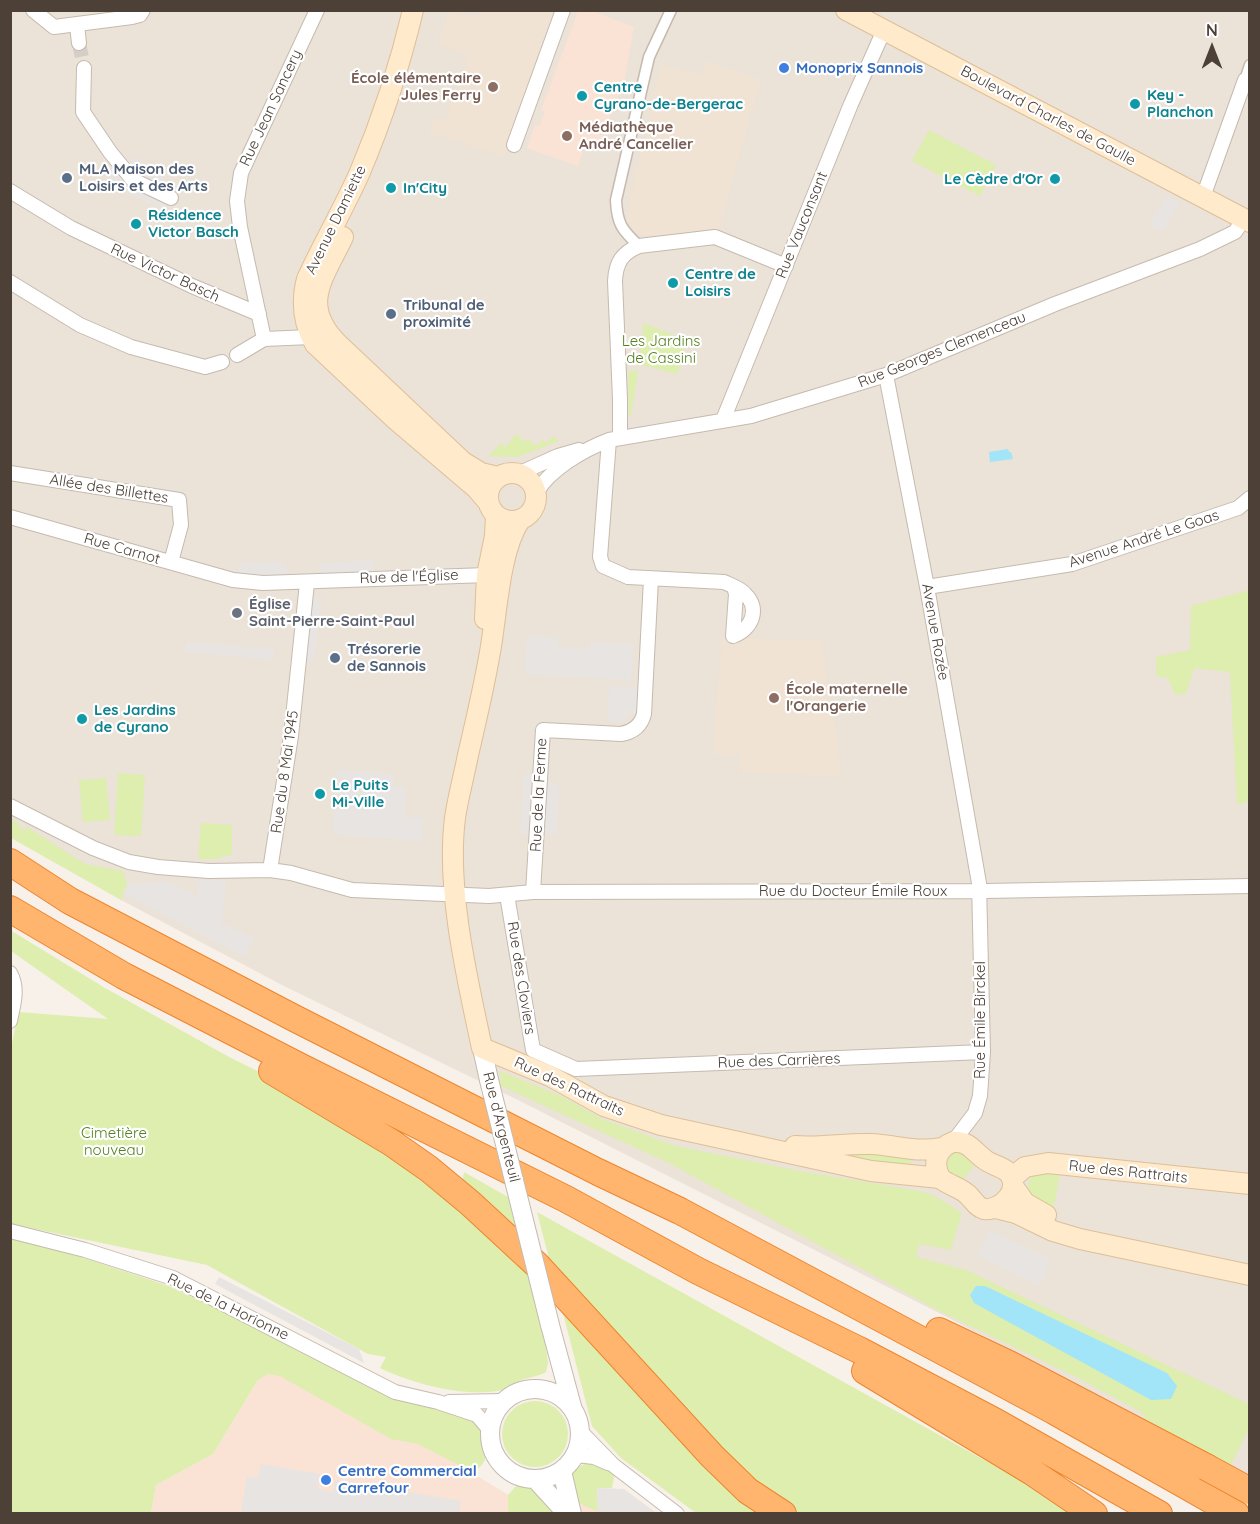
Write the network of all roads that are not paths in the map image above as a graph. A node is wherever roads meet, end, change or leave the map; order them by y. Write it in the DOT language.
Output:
graph roads {
  1 [pos="33,10"];
  2 [pos="143,10"];
  3 [pos="317,10"];
  4 [pos="563,10"];
  5 [pos="671,10"];
  6 [pos="846,10"];
  7 [pos="415,12"];
  8 [pos="876,21"];
  9 [pos="77,25"];
  10 [pos="79,44"];
  11 [pos="1250,65"];
  12 [pos="84,68"];
  13 [pos="1245,80"];
  14 [pos="514,145"];
  15 [pos="10,191"];
  16 [pos="1203,197"];
  17 [pos="171,198"];
  18 [pos="1247,220"];
  19 [pos="639,246"];
  20 [pos="786,266"];
  21 [pos="10,282"];
  22 [pos="259,314"];
  23 [pos="311,337"];
  24 [pos="264,339"];
  25 [pos="237,354"];
  26 [pos="222,362"];
  27 [pos="886,375"];
  28 [pos="723,420"];
  29 [pos="614,439"];
  30 [pos="590,449"];
  31 [pos="10,473"];
  32 [pos="508,475"];
  33 [pos="536,492"];
  34 [pos="1250,498"];
  35 [pos="492,509"];
  36 [pos="10,517"];
  37 [pos="520,520"];
  38 [pos="505,559"];
  39 [pos="171,562"];
  40 [pos="487,575"];
  41 [pos="651,579"];
  42 [pos="307,583"];
  43 [pos="734,587"];
  44 [pos="927,587"];
  45 [pos="485,678"];
  46 [pos="10,806"];
  47 [pos="10,862"];
  48 [pos="270,870"];
  49 [pos="1250,886"];
  50 [pos="979,891"];
  51 [pos="533,892"];
  52 [pos="456,895"];
  53 [pos="507,895"];
  54 [pos="10,909"];
  55 [pos="10,974"];
  56 [pos="10,1021"];
  57 [pos="250,1040"];
  58 [pos="482,1048"];
  59 [pos="982,1052"];
  60 [pos="576,1069"];
  61 [pos="727,1141"];
  62 [pos="947,1145"];
  63 [pos="940,1178"];
  64 [pos="1012,1182"];
  65 [pos="1250,1184"];
  66 [pos="996,1208"];
  67 [pos="680,1211"];
  68 [pos="10,1231"];
  69 [pos="1250,1263"];
  70 [pos="698,1271"];
  71 [pos="1250,1275"];
  72 [pos="560,1356"];
  73 [pos="542,1389"];
  74 [pos="504,1401"];
  75 [pos="438,1402"];
  76 [pos="573,1410"];
  77 [pos="489,1429"];
  78 [pos="580,1431"];
  79 [pos="576,1455"];
  80 [pos="613,1465"];
  81 [pos="562,1471"];
  82 [pos="1250,1478"];
  83 [pos="536,1480"];
  84 [pos="1250,1491"];
  85 [pos="567,1514"];
  86 [pos="572,1514"];
  87 [pos="677,1514"];
  88 [pos="783,1514"];
  89 [pos="1094,1514"];
  90 [pos="1159,1514"];
  91 [pos="1236,1514"];
  1 -- 9 [label="street"];
  2 -- 9 [label="street"];
  3 -- 22 [label="street, Rue Jean Sancery"];
  4 -- 14 [label="street"];
  5 -- 19 [label="street"];
  6 -- 8 [label="main road, Boulevard Charles de Gaulle"];
  7 -- 23 [label="main road, Avenue Damiette"];
  7 -- 32 [label="main road, Avenue Damiette"];
  8 -- 16 [label="main road, Boulevard Charles de Gaulle"];
  8 -- 20 [label="street, Rue Vauconsant"];
  9 -- 10 [label="street"];
  11 -- 13 [label="street"];
  12 -- 17 [label="street"];
  13 -- 16 [label="street"];
  15 -- 22 [label="street, Rue Victor Basch"];
  16 -- 18 [label="main road, Boulevard Charles de Gaulle"];
  18 -- 27 [label="street, Rue Georges Clemenceau"];
  19 -- 20 [label="street"];
  19 -- 29 [label="street"];
  20 -- 28 [label="street, Rue Vauconsant"];
  21 -- 26 [label="street"];
  22 -- 24 [label="street"];
  23 -- 24 [label="street"];
  23 -- 35 [label="main road, Avenue Damiette"];
  24 -- 25 [label="street"];
  27 -- 28 [label="street, Rue Georges Clemenceau"];
  27 -- 44 [label="street, Avenue Rozée"];
  28 -- 29 [label="street, Rue Georges Clemenceau"];
  29 -- 30 [label="street, Rue Georges Clemenceau"];
  29 -- 41 [label="street"];
  30 -- 32 [label="street, Rue Georges Clemenceau"];
  30 -- 33 [label="street, Rue Georges Clemenceau"];
  31 -- 39 [label="street, Allée des Billettes"];
  32 -- 33 [label="main road"];
  32 -- 35 [label="main road"];
  33 -- 37 [label="main road"];
  34 -- 44 [label="street, Avenue André Le Goas"];
  35 -- 37 [label="main road"];
  35 -- 40 [label="main road"];
  36 -- 39 [label="street, Rue Carnot"];
  37 -- 38 [label="main road"];
  38 -- 40 [label="street"];
  38 -- 45 [label="main road"];
  39 -- 42 [label="street, Rue Carnot"];
  40 -- 42 [label="street, Rue de l'Église"];
  40 -- 45 [label="main road"];
  41 -- 43 [label="street"];
  41 -- 51 [label="street, Rue de la Ferme"];
  42 -- 48 [label="street, Rue du 8 Mai 1945"];
  44 -- 50 [label="street, Avenue Rozée"];
  45 -- 52 [label="main road, Rue d'Argenteuil"];
  46 -- 48 [label="street, Rue du Docteur Émile Roux"];
  47 -- 67 [label="highway"];
  48 -- 52 [label="street, Rue du Docteur Émile Roux"];
  49 -- 50 [label="street, Rue du Docteur Émile Roux"];
  50 -- 51 [label="street, Rue du Docteur Émile Roux"];
  50 -- 59 [label="street, Rue Émile Birckel"];
  51 -- 53 [label="street, Rue du Docteur Émile Roux"];
  52 -- 53 [label="street, Rue du Docteur Émile Roux"];
  52 -- 58 [label="main road, Rue d'Argenteuil"];
  53 -- 60 [label="street, Rue des Cloviers"];
  54 -- 57 [label="highway"];
  55 -- 56 [label="street"];
  57 -- 70 [label="highway"];
  57 -- 88 [label="highway"];
  58 -- 61 [label="main road, Rue des Rattraits"];
  58 -- 72 [label="street, Rue d'Argenteuil, bridge"];
  59 -- 60 [label="street, Rue des Carrières"];
  59 -- 62 [label="street, Rue Émile Birckel"];
  61 -- 62 [label="main road, Rue des Rattraits"];
  61 -- 63 [label="main road, Rue des Rattraits"];
  62 -- 63 [label="main road"];
  62 -- 64 [label="main road"];
  63 -- 66 [label="main road"];
  64 -- 65 [label="main road, Rue des Rattraits"];
  64 -- 66 [label="main road"];
  64 -- 69 [label="main road"];
  66 -- 71 [label="main road"];
  67 -- 84 [label="highway, bridge"];
  67 -- 91 [label="highway"];
  68 -- 75 [label="street, Rue de la Horionne"];
  70 -- 89 [label="highway"];
  70 -- 90 [label="highway"];
  72 -- 73 [label="street"];
  72 -- 76 [label="street, Rue d'Argenteuil"];
  73 -- 74 [label="street"];
  73 -- 76 [label="street"];
  74 -- 75 [label="street, Rue de la Horionne"];
  74 -- 77 [label="street"];
  75 -- 77 [label="street, Rue de la Horionne"];
  76 -- 78 [label="street"];
  77 -- 83 [label="street"];
  78 -- 79 [label="street"];
  78 -- 80 [label="street"];
  79 -- 80 [label="street"];
  79 -- 81 [label="street"];
  80 -- 87 [label="street"];
  81 -- 83 [label="street"];
  81 -- 86 [label="street"];
  82 -- 91 [label="main road"];
  83 -- 85 [label="street"];
}
